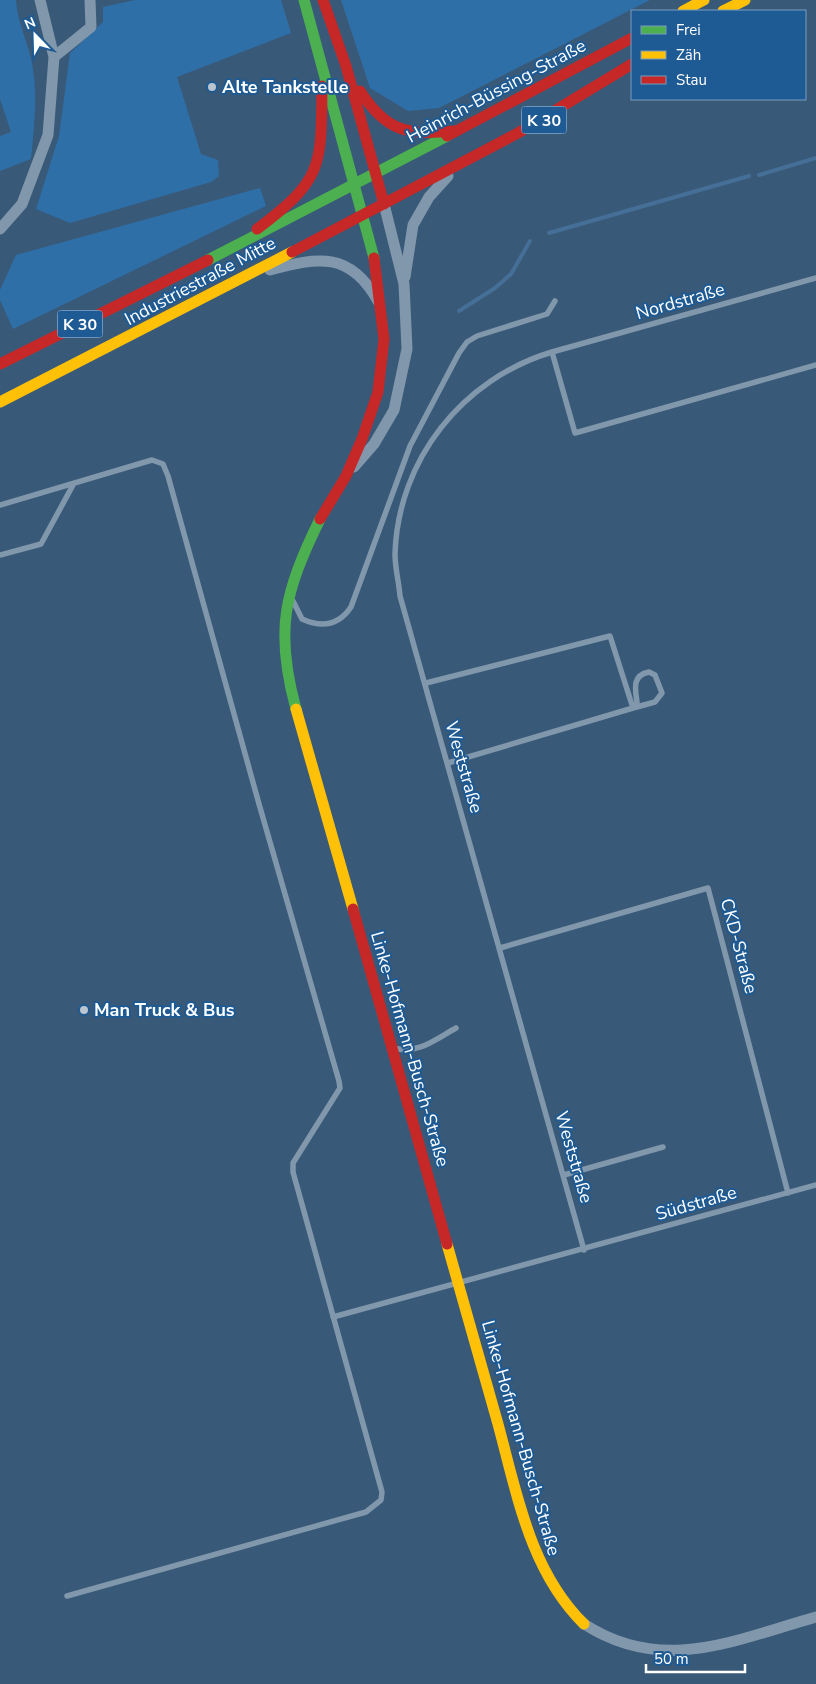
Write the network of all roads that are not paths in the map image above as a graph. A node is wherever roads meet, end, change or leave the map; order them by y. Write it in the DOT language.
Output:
graph roads {
  1 [pos="40,0"];
  2 [pos="90,0"];
  3 [pos="304,0"];
  4 [pos="323,0"];
  5 [pos="704,0"];
  6 [pos="745,0"];
  7 [pos="685,10"];
  8 [pos="725,10"];
  9 [pos="631,39"];
  10 [pos="54,57"];
  11 [pos="631,65"];
  12 [pos="346,66"];
  13 [pos="322,71"];
  14 [pos="457,131"];
  15 [pos="453,170"];
  16 [pos="376,174"];
  17 [pos="355,184"];
  18 [pos="384,204"];
  19 [pos="362,215"];
  20 [pos="0,229"];
  21 [pos="238,243"];
  22 [pos="244,277"];
  23 [pos="816,278"];
  24 [pos="404,284"];
  25 [pos="556,301"];
  26 [pos="382,308"];
  27 [pos="552,352"];
  28 [pos="0,364"];
  29 [pos="816,365"];
  30 [pos="0,402"];
  31 [pos="346,476"];
  32 [pos="73,485"];
  33 [pos="0,505"];
  34 [pos="0,555"];
  35 [pos="290,590"];
  36 [pos="426,683"];
  37 [pos="633,708"];
  38 [pos="448,763"];
  39 [pos="500,948"];
  40 [pos="456,1028"];
  41 [pos="391,1047"];
  42 [pos="663,1147"];
  43 [pos="564,1174"];
  44 [pos="816,1185"];
  45 [pos="788,1193"];
  46 [pos="584,1250"];
  47 [pos="457,1282"];
  48 [pos="333,1317"];
  49 [pos="67,1596"];
  50 [pos="816,1617"];
  1 -- 10 [label="street"];
  2 -- 10 [label="street"];
  3 -- 13 [label="street"];
  4 -- 12 [label="street"];
  5 -- 7 [label="street"];
  6 -- 8 [label="street"];
  9 -- 14 [label="street, Heinrich-Büssing-Straße / K 30"];
  10 -- 20 [label="street"];
  11 -- 15 [label="street, K 30"];
  12 -- 14 [label="street"];
  12 -- 16 [label="street"];
  13 -- 17 [label="street, Linke-Hofmann-Busch-Straße"];
  13 -- 21 [label="street"];
  14 -- 16 [label="street, Heinrich-Büssing-Straße / K 30"];
  15 -- 18 [label="street, K 30"];
  15 -- 24 [label="street"];
  16 -- 17 [label="street, K 30"];
  16 -- 18 [label="street"];
  17 -- 19 [label="street, Linke-Hofmann-Busch-Straße"];
  17 -- 21 [label="street, Industriestraße Mitte / K 30"];
  18 -- 19 [label="street, K 30"];
  18 -- 24 [label="street, Linke-Hofmann-Busch-Straße"];
  19 -- 22 [label="street, Industriestraße Mitte / K 30"];
  19 -- 26 [label="street, Linke-Hofmann-Busch-Straße"];
  21 -- 28 [label="street, Industriestraße Mitte / K 30"];
  22 -- 26 [label="street"];
  22 -- 30 [label="street, Industriestraße Mitte / K 30"];
  23 -- 27 [label="lane, Nordstraße"];
  24 -- 31 [label="street, Linke-Hofmann-Busch-Straße"];
  25 -- 35 [label="lane"];
  26 -- 31 [label="street, Linke-Hofmann-Busch-Straße"];
  27 -- 29 [label="lane"];
  27 -- 36 [label="lane, Weststraße"];
  31 -- 35 [label="street, Linke-Hofmann-Busch-Straße"];
  32 -- 33 [label="lane"];
  32 -- 34 [label="lane"];
  32 -- 48 [label="lane"];
  35 -- 41 [label="street, Linke-Hofmann-Busch-Straße"];
  36 -- 37 [label="lane"];
  36 -- 38 [label="lane, Weststraße"];
  37 -- 37 [label="lane"];
  37 -- 38 [label="lane"];
  38 -- 39 [label="lane, Weststraße"];
  39 -- 43 [label="lane, Weststraße"];
  39 -- 45 [label="lane, CKD-Straße"];
  40 -- 41 [label="lane"];
  41 -- 47 [label="street, Linke-Hofmann-Busch-Straße"];
  42 -- 43 [label="lane"];
  43 -- 46 [label="lane, Weststraße"];
  44 -- 45 [label="lane, Südstraße"];
  45 -- 46 [label="lane, Südstraße"];
  46 -- 47 [label="lane, Südstraße"];
  47 -- 48 [label="lane, Südstraße"];
  47 -- 50 [label="street, Linke-Hofmann-Busch-Straße"];
  48 -- 49 [label="lane"];
}
